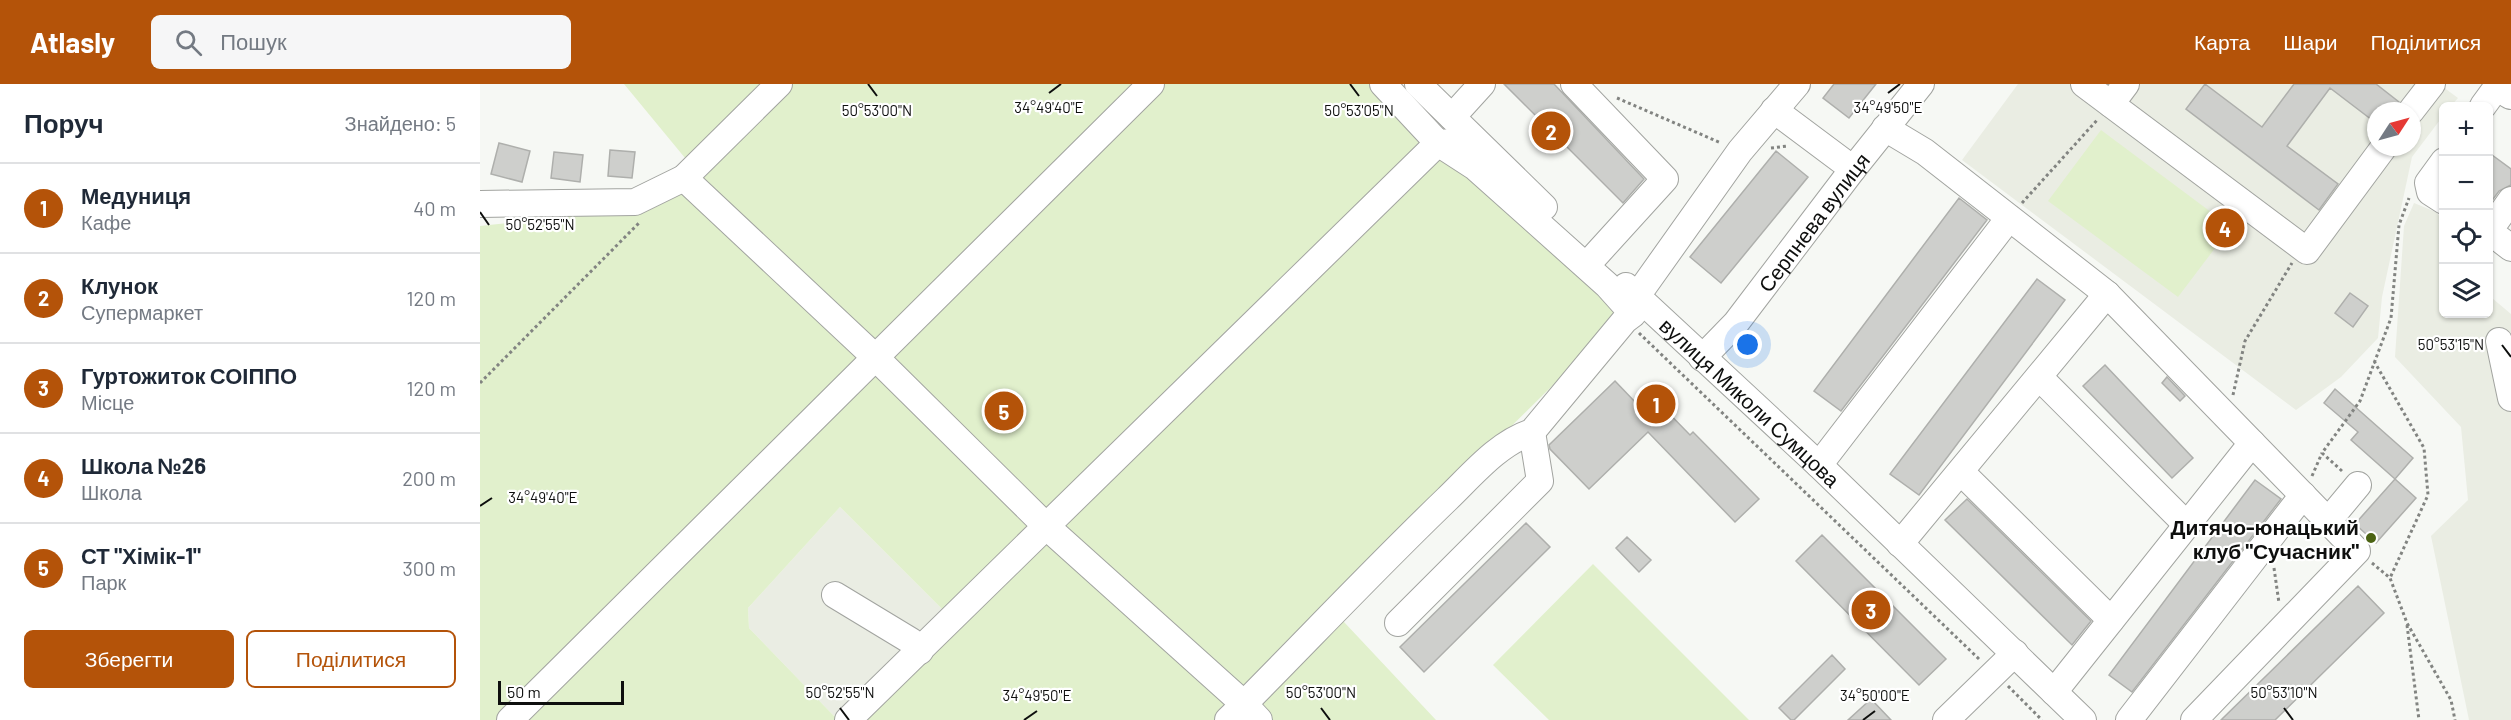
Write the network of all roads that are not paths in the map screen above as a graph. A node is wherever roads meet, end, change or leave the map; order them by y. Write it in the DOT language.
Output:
graph roads {
  1 [pos="779,84"];
  2 [pos="1151,84"];
  3 [pos="1383,84"];
  4 [pos="1418,84"];
  5 [pos="1482,84"];
  6 [pos="1574,84"];
  7 [pos="1797,84"];
  8 [pos="1921,84"];
  9 [pos="2084,84"];
  10 [pos="2127,84"];
  11 [pos="2432,84"];
  12 [pos="2499,84"];
  13 [pos="2511,93"];
  14 [pos="2418,102"];
  15 [pos="2486,102"];
  16 [pos="2111,104"];
  17 [pos="1774,111"];
  18 [pos="1452,117"];
  19 [pos="1885,128"];
  20 [pos="1476,141"];
  21 [pos="1438,142"];
  22 [pos="2378,156"];
  23 [pos="2439,168"];
  24 [pos="1853,169"];
  25 [pos="684,178"];
  26 [pos="2439,198"];
  27 [pos="2511,200"];
  28 [pos="480,204"];
  29 [pos="2009,218"];
  30 [pos="2511,248"];
  31 [pos="1595,256"];
  32 [pos="2107,294"];
  33 [pos="1635,309"];
  34 [pos="2499,341"];
  35 [pos="876,358"];
  36 [pos="1702,358"];
  37 [pos="2039,377"];
  38 [pos="2511,398"];
  39 [pos="1532,432"];
  40 [pos="2252,443"];
  41 [pos="1819,465"];
  42 [pos="1961,472"];
  43 [pos="2358,485"];
  44 [pos="2303,495"];
  45 [pos="2328,521"];
  46 [pos="2187,525"];
  47 [pos="1047,527"];
  48 [pos="1900,544"];
  49 [pos="835,595"];
  50 [pos="2111,620"];
  51 [pos="1398,623"];
  52 [pos="920,651"];
  53 [pos="2015,653"];
  54 [pos="2054,692"];
  55 [pos="1244,715"];
  56 [pos="510,720"];
  57 [pos="848,720"];
  58 [pos="1946,720"];
  59 [pos="2083,720"];
  60 [pos="2129,720"];
  61 [pos="2194,720"];
  1 -- 25 [label="street"];
  2 -- 35 [label="street"];
  3 -- 21 [label="street"];
  4 -- 18 [label="street, вулиця Миколи Сумцова"];
  5 -- 18 [label="street"];
  6 -- 31 [label="street"];
  7 -- 17 [label="street"];
  8 -- 19 [label="street, Серпнева вулиця"];
  9 -- 16 [label="street"];
  10 -- 16 [label="street"];
  11 -- 14 [label="street"];
  12 -- 13 [label="main road"];
  12 -- 15 [label="street"];
  16 -- 22 [label="street"];
  17 -- 24 [label="street"];
  17 -- 33 [label="street"];
  18 -- 20 [label="street, вулиця Миколи Сумцова"];
  19 -- 24 [label="street, Серпнева вулиця"];
  19 -- 29 [label="street"];
  20 -- 21 [label="street"];
  20 -- 31 [label="street, вулиця Миколи Сумцова"];
  21 -- 33 [label="street"];
  21 -- 47 [label="street"];
  23 -- 26 [label="street"];
  24 -- 36 [label="street, Серпнева вулиця"];
  25 -- 28 [label="street"];
  25 -- 35 [label="street"];
  27 -- 30 [label="street"];
  29 -- 32 [label="street"];
  29 -- 41 [label="street"];
  31 -- 33 [label="street, вулиця Миколи Сумцова"];
  32 -- 37 [label="street"];
  32 -- 40 [label="street"];
  33 -- 36 [label="street, вулиця Миколи Сумцова"];
  33 -- 39 [label="street"];
  34 -- 38 [label="street"];
  35 -- 47 [label="street"];
  35 -- 56 [label="street"];
  36 -- 41 [label="street, вулиця Миколи Сумцова"];
  37 -- 42 [label="street"];
  37 -- 46 [label="street"];
  39 -- 51 [label="street"];
  39 -- 55 [label="street"];
  40 -- 44 [label="street"];
  40 -- 46 [label="street"];
  41 -- 48 [label="street, вулиця Миколи Сумцова"];
  42 -- 48 [label="street"];
  42 -- 50 [label="street"];
  43 -- 45 [label="street"];
  44 -- 45 [label="street"];
  44 -- 60 [label="street"];
  45 -- 61 [label="street"];
  46 -- 50 [label="street"];
  47 -- 52 [label="street"];
  47 -- 55 [label="street"];
  48 -- 53 [label="street, вулиця Миколи Сумцова"];
  49 -- 52 [label="street"];
  50 -- 54 [label="street"];
  52 -- 57 [label="street"];
  53 -- 54 [label="street, вулиця Миколи Сумцова"];
  53 -- 58 [label="street"];
  54 -- 59 [label="street, вулиця Миколи Сумцова"];
}
